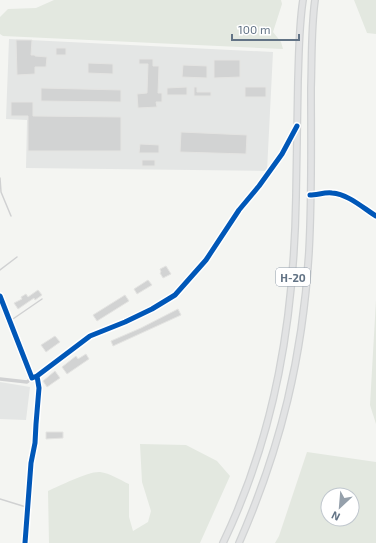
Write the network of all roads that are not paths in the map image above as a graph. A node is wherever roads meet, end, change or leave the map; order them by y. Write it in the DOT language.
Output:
graph roads {
  1 [pos="303,0"];
  2 [pos="315,0"];
  3 [pos="297,126"];
  4 [pos="0,178"];
  5 [pos="310,195"];
  6 [pos="11,216"];
  7 [pos="376,216"];
  8 [pos="17,257"];
  9 [pos="0,270"];
  10 [pos="0,296"];
  11 [pos="42,299"];
  12 [pos="10,321"];
  13 [pos="37,376"];
  14 [pos="32,378"];
  15 [pos="0,379"];
  16 [pos="0,499"];
  17 [pos="28,507"];
  18 [pos="25,543"];
  19 [pos="223,543"];
  20 [pos="239,543"];
  1 -- 3 [label="main road, Н-20"];
  2 -- 5 [label="main road, Н-20"];
  3 -- 13 [label="street"];
  3 -- 19 [label="main road, Н-20"];
  4 -- 6 [label="lane"];
  5 -- 7 [label="street"];
  5 -- 20 [label="main road, Н-20"];
  8 -- 9 [label="lane"];
  10 -- 12 [label="street"];
  11 -- 12 [label="lane"];
  12 -- 14 [label="street"];
  13 -- 14 [label="street"];
  13 -- 17 [label="street"];
  14 -- 15 [label="street"];
  16 -- 17 [label="lane"];
  17 -- 18 [label="street"];
}
